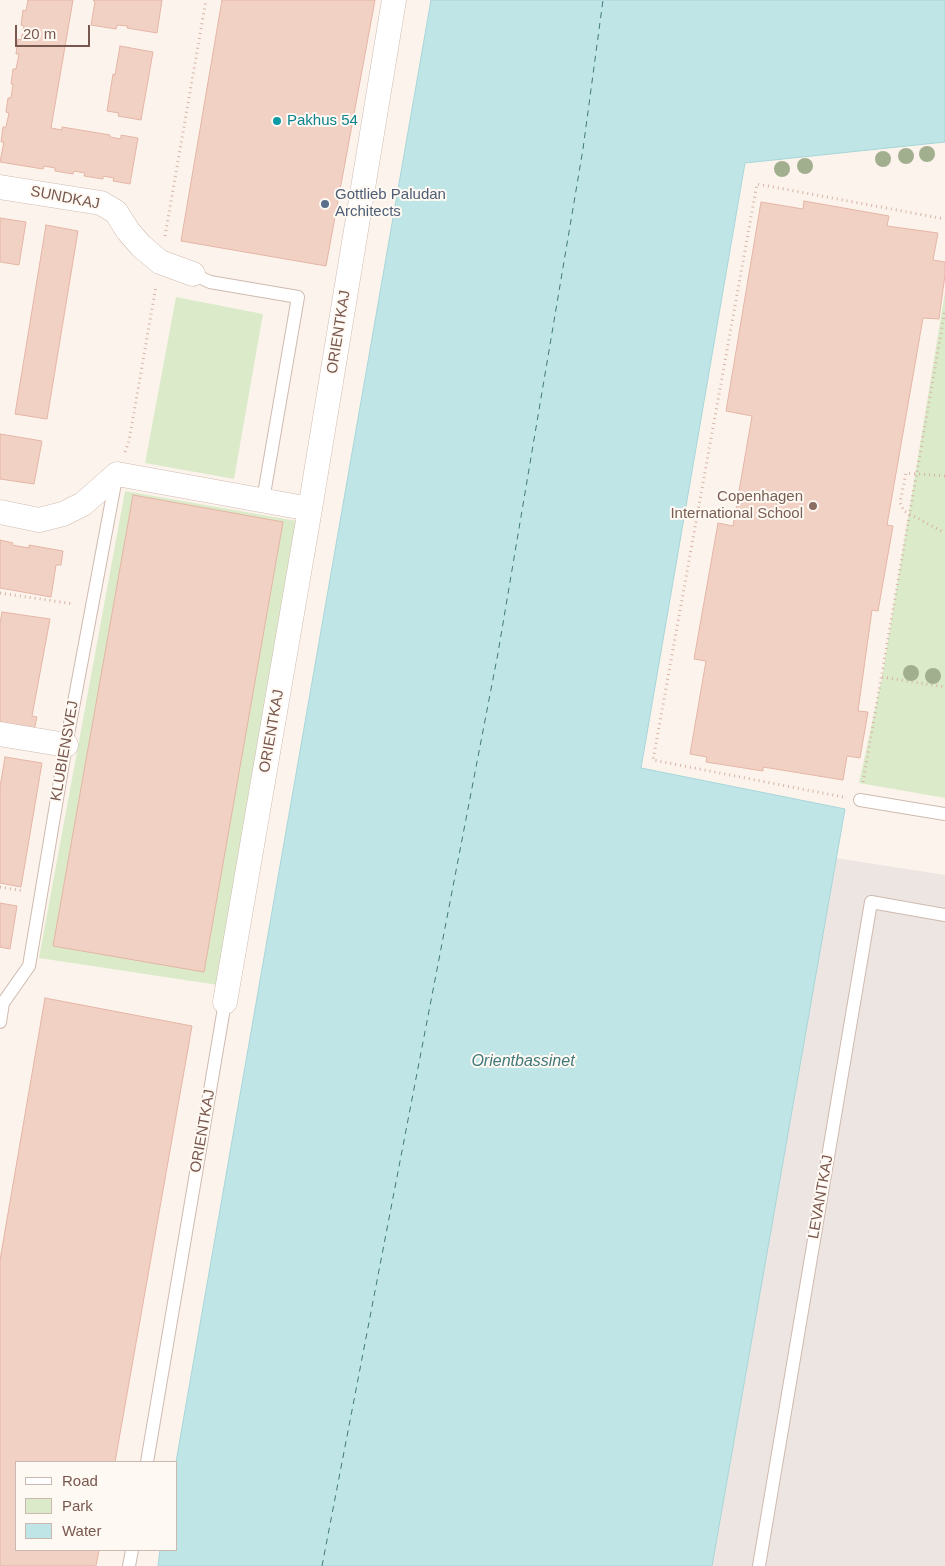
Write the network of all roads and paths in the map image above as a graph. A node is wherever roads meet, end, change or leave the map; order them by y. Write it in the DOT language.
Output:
graph roads {
  1 [pos="394,0"];
  2 [pos="0,187"];
  3 [pos="945,218"];
  4 [pos="193,274"];
  5 [pos="945,310"];
  6 [pos="117,474"];
  7 [pos="945,476"];
  8 [pos="262,500"];
  9 [pos="310,509"];
  10 [pos="0,512"];
  11 [pos="945,533"];
  12 [pos="0,593"];
  13 [pos="92,607"];
  14 [pos="882,677"];
  15 [pos="945,687"];
  16 [pos="0,734"];
  17 [pos="66,746"];
  18 [pos="860,800"];
  19 [pos="945,814"];
  20 [pos="945,914"];
  21 [pos="225,1002"];
  22 [pos="0,1022"];
  23 [pos="147,1461"];
  24 [pos="132,1551"];
  25 [pos="129,1566"];
  26 [pos="759,1566"];
  1 -- 9 [label="street, ORIENTKAJ"];
  2 -- 4 [label="street, SUNDKAJ"];
  3 -- 18 [label="path"];
  4 -- 8 [label="lane"];
  5 -- 14 [label="path"];
  6 -- 8 [label="street"];
  6 -- 10 [label="street"];
  6 -- 13 [label="lane, KLUBIENSVEJ"];
  7 -- 11 [label="path, bridge"];
  8 -- 9 [label="street"];
  9 -- 21 [label="street, ORIENTKAJ"];
  12 -- 13 [label="path"];
  13 -- 17 [label="lane, KLUBIENSVEJ"];
  14 -- 15 [label="path"];
  14 -- 18 [label="path"];
  16 -- 17 [label="street"];
  17 -- 22 [label="lane, KLUBIENSVEJ"];
  18 -- 19 [label="lane"];
  20 -- 26 [label="lane, LEVANTKAJ"];
  21 -- 23 [label="lane, ORIENTKAJ"];
  24 -- 25 [label="lane"];
}
